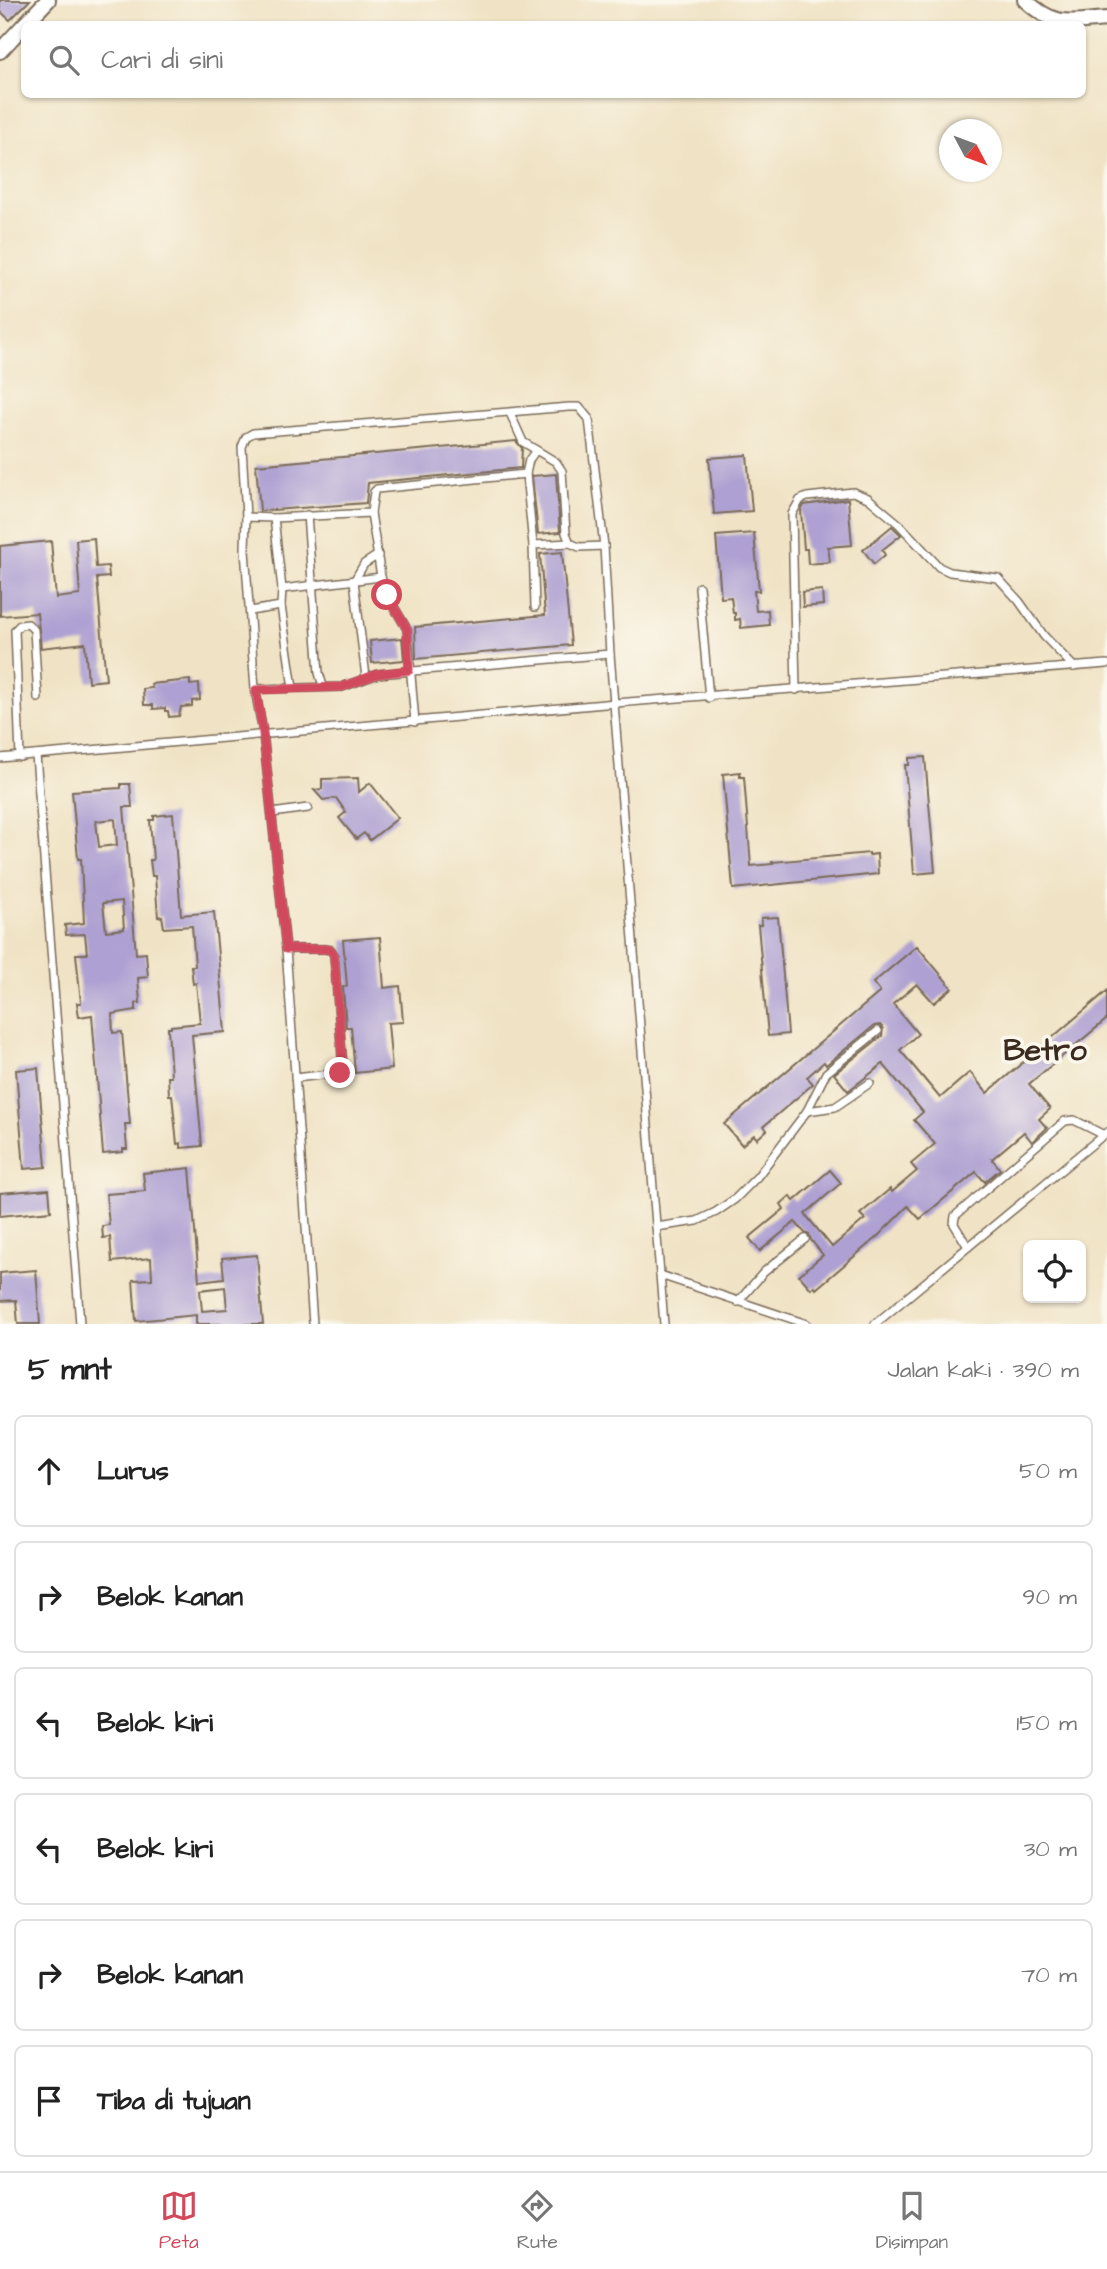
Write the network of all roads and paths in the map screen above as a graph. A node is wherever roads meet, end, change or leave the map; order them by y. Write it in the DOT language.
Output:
graph roads {
  1 [pos="48,0"];
  2 [pos="1025,0"];
  3 [pos="1107,19"];
  4 [pos="29,21"];
  5 [pos="21,28"];
  6 [pos="3,41"];
  7 [pos="510,413"];
  8 [pos="536,450"];
  9 [pos="526,474"];
  10 [pos="372,513"];
  11 [pos="307,515"];
  12 [pos="246,517"];
  13 [pos="274,518"];
  14 [pos="570,543"];
  15 [pos="533,545"];
  16 [pos="604,546"];
  17 [pos="378,555"];
  18 [pos="381,577"];
  19 [pos="354,581"];
  20 [pos="311,585"];
  21 [pos="699,587"];
  22 [pos="282,589"];
  23 [pos="281,606"];
  24 [pos="535,607"];
  25 [pos="250,611"];
  26 [pos="610,654"];
  27 [pos="1107,664"];
  28 [pos="1074,667"];
  29 [pos="409,670"];
  30 [pos="366,677"];
  31 [pos="323,686"];
  32 [pos="293,688"];
  33 [pos="256,690"];
  34 [pos="796,690"];
  35 [pos="38,698"];
  36 [pos="709,698"];
  37 [pos="616,703"];
  38 [pos="415,722"];
  39 [pos="263,733"];
  40 [pos="36,755"];
  41 [pos="20,757"];
  42 [pos="0,758"];
  43 [pos="308,808"];
  44 [pos="272,813"];
  45 [pos="286,949"];
  46 [pos="878,1031"];
  47 [pos="295,1078"];
  48 [pos="870,1083"];
  49 [pos="807,1111"];
  50 [pos="1106,1134"];
  51 [pos="656,1227"];
  52 [pos="805,1239"];
  53 [pos="968,1247"];
  54 [pos="660,1275"];
  55 [pos="738,1302"];
  56 [pos="80,1324"];
  57 [pos="313,1324"];
  58 [pos="664,1324"];
  59 [pos="807,1324"];
  60 [pos="875,1324"];
  1 -- 4 [label="street"];
  2 -- 3 [label="street"];
  5 -- 6 [label="street"];
  7 -- 8 [label="lane"];
  7 -- 12 [label="lane"];
  7 -- 16 [label="lane"];
  8 -- 9 [label="lane"];
  8 -- 14 [label="lane"];
  9 -- 10 [label="lane"];
  9 -- 15 [label="lane"];
  10 -- 11 [label="lane"];
  10 -- 17 [label="lane"];
  11 -- 13 [label="lane"];
  11 -- 20 [label="lane"];
  12 -- 13 [label="lane"];
  12 -- 25 [label="lane"];
  13 -- 22 [label="lane"];
  14 -- 15 [label="lane"];
  14 -- 16 [label="lane"];
  15 -- 24 [label="lane"];
  16 -- 26 [label="lane"];
  17 -- 18 [label="lane"];
  17 -- 19 [label="lane"];
  18 -- 19 [label="lane"];
  18 -- 29 [label="lane"];
  19 -- 20 [label="lane"];
  19 -- 30 [label="lane"];
  20 -- 22 [label="lane"];
  20 -- 31 [label="lane"];
  21 -- 36 [label="lane"];
  22 -- 23 [label="lane"];
  23 -- 25 [label="lane"];
  23 -- 32 [label="lane"];
  25 -- 33 [label="lane"];
  26 -- 29 [label="lane"];
  26 -- 37 [label="lane"];
  27 -- 28 [label="lane"];
  28 -- 34 [label="lane"];
  28 -- 34 [label="lane"];
  29 -- 30 [label="lane"];
  29 -- 38 [label="lane"];
  30 -- 31 [label="lane"];
  31 -- 32 [label="lane"];
  32 -- 33 [label="lane"];
  33 -- 39 [label="lane"];
  34 -- 36 [label="lane"];
  35 -- 41 [label="lane"];
  36 -- 37 [label="lane"];
  37 -- 38 [label="lane"];
  37 -- 51 [label="lane"];
  38 -- 39 [label="lane"];
  39 -- 40 [label="lane"];
  39 -- 44 [label="lane"];
  40 -- 41 [label="lane"];
  40 -- 56 [label="lane"];
  41 -- 42 [label="lane"];
  43 -- 44 [label="lane"];
  44 -- 45 [label="lane"];
  45 -- 47 [label="lane"];
  45 -- 47 [label="lane"];
  46 -- 49 [label="lane"];
  47 -- 57 [label="lane"];
  48 -- 49 [label="lane"];
  49 -- 51 [label="lane"];
  50 -- 53 [label="lane"];
  50 -- 53 [label="lane"];
  51 -- 54 [label="lane"];
  52 -- 55 [label="lane"];
  53 -- 60 [label="lane"];
  54 -- 55 [label="lane"];
  54 -- 58 [label="lane"];
  55 -- 59 [label="lane"];
}
